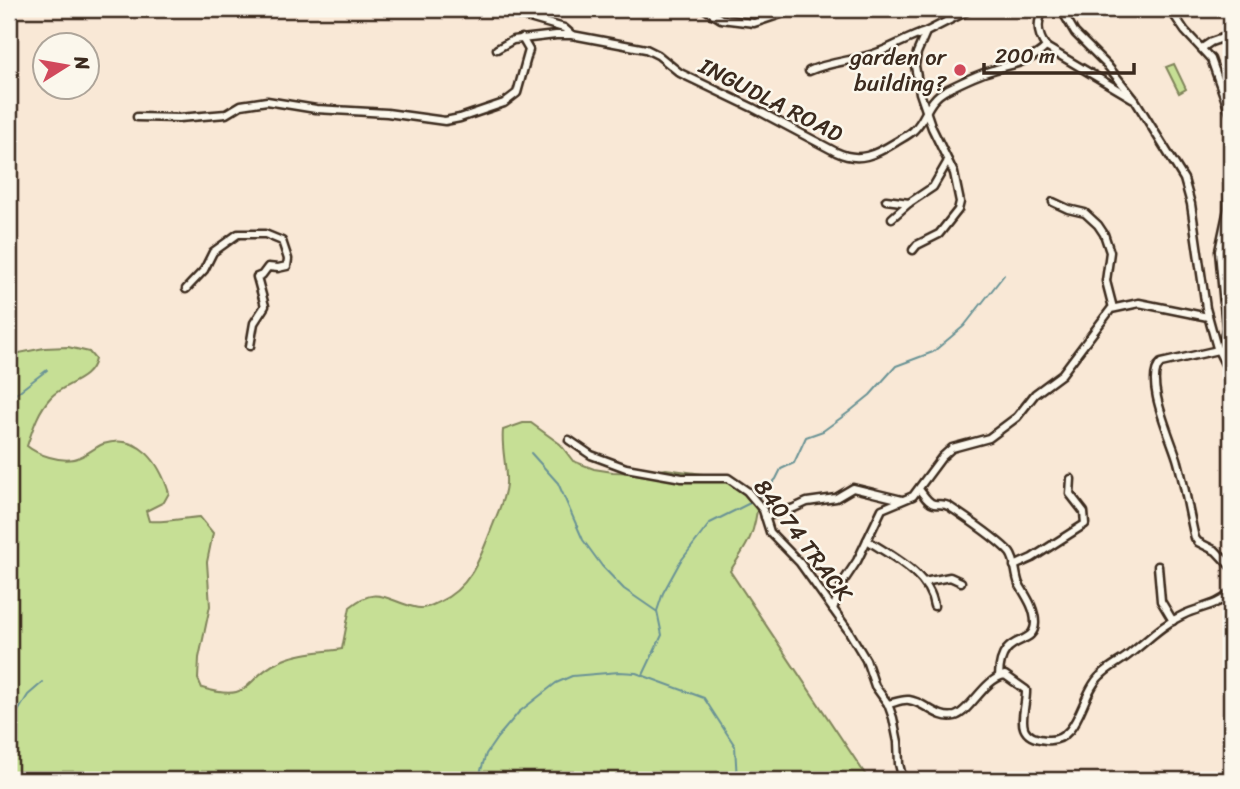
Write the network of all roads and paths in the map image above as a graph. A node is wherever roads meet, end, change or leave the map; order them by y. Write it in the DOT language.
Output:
graph roads {
  1 [pos="705,9"];
  2 [pos="832,9"];
  3 [pos="971,9"];
  4 [pos="1044,9"];
  5 [pos="1061,9"];
  6 [pos="1170,9"];
  7 [pos="519,15"];
  8 [pos="926,32"];
  9 [pos="1231,34"];
  10 [pos="572,35"];
  11 [pos="522,38"];
  12 [pos="1046,47"];
  13 [pos="1202,48"];
  14 [pos="497,49"];
  15 [pos="809,71"];
  16 [pos="1135,100"];
  17 [pos="926,110"];
  18 [pos="1231,116"];
  19 [pos="137,117"];
  20 [pos="1231,160"];
  21 [pos="948,161"];
  22 [pos="887,200"];
  23 [pos="1053,202"];
  24 [pos="909,203"];
  25 [pos="892,218"];
  26 [pos="913,250"];
  27 [pos="186,289"];
  28 [pos="1113,308"];
  29 [pos="1208,317"];
  30 [pos="250,346"];
  31 [pos="1220,353"];
  32 [pos="1231,354"];
  33 [pos="1231,376"];
  34 [pos="569,440"];
  35 [pos="1071,479"];
  36 [pos="919,489"];
  37 [pos="904,500"];
  38 [pos="765,517"];
  39 [pos="867,540"];
  40 [pos="1014,566"];
  41 [pos="1158,566"];
  42 [pos="1231,567"];
  43 [pos="924,582"];
  44 [pos="961,582"];
  45 [pos="1231,593"];
  46 [pos="934,606"];
  47 [pos="833,609"];
  48 [pos="1173,621"];
  49 [pos="999,676"];
  50 [pos="888,704"];
  51 [pos="903,780"];
  1 -- 2 [label="street"];
  3 -- 8 [label="street"];
  4 -- 12 [label="street"];
  5 -- 16 [label="street"];
  6 -- 13 [label="street"];
  7 -- 10 [label="street"];
  8 -- 15 [label="street"];
  8 -- 17 [label="street"];
  9 -- 13 [label="street"];
  10 -- 11 [label="street, INGUDLA ROAD"];
  10 -- 17 [label="street, INGUDLA ROAD"];
  11 -- 14 [label="street, INGUDLA ROAD"];
  11 -- 19 [label="street"];
  12 -- 16 [label="street"];
  12 -- 17 [label="street, INGUDLA ROAD"];
  13 -- 18 [label="street"];
  16 -- 29 [label="street"];
  17 -- 21 [label="street"];
  20 -- 31 [label="street"];
  21 -- 24 [label="street"];
  21 -- 26 [label="street"];
  22 -- 24 [label="street"];
  23 -- 28 [label="street"];
  24 -- 25 [label="street"];
  27 -- 30 [label="street"];
  28 -- 29 [label="street"];
  28 -- 36 [label="street"];
  29 -- 31 [label="street"];
  31 -- 32 [label="street"];
  31 -- 33 [label="street"];
  31 -- 42 [label="street"];
  34 -- 38 [label="street, 84074 TRACK"];
  35 -- 40 [label="street"];
  36 -- 37 [label="street"];
  36 -- 40 [label="street"];
  37 -- 38 [label="street"];
  37 -- 39 [label="street"];
  38 -- 47 [label="street, 84074 TRACK"];
  39 -- 43 [label="street"];
  39 -- 47 [label="street"];
  40 -- 49 [label="street"];
  41 -- 48 [label="street"];
  43 -- 44 [label="street"];
  43 -- 46 [label="street"];
  45 -- 48 [label="street"];
  47 -- 50 [label="street, 84074 TRACK"];
  48 -- 49 [label="street"];
  49 -- 50 [label="street"];
  50 -- 51 [label="street, 84074 TRACK"];
}
